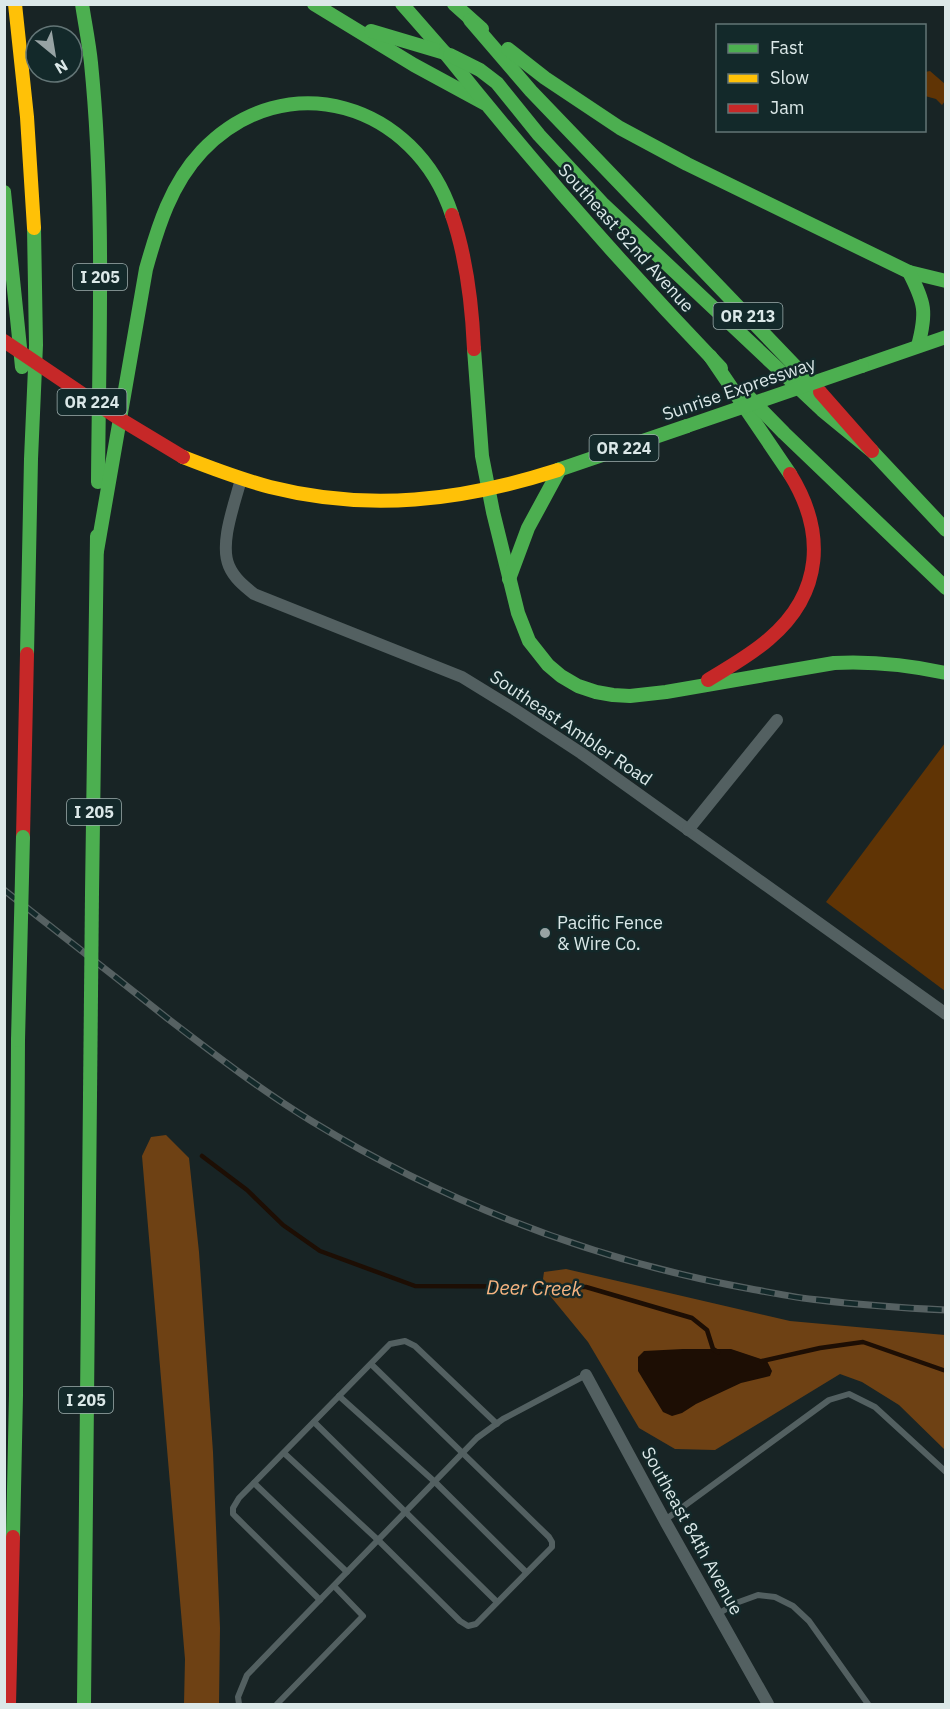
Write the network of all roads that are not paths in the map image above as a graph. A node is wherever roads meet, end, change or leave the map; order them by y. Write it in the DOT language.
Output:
graph roads {
  1 [pos="15,4"];
  2 [pos="82,4"];
  3 [pos="314,4"];
  4 [pos="402,4"];
  5 [pos="454,4"];
  6 [pos="470,20"];
  7 [pos="349,25"];
  8 [pos="445,52"];
  9 [pos="485,104"];
  10 [pos="4,192"];
  11 [pos="909,272"];
  12 [pos="945,281"];
  13 [pos="945,337"];
  14 [pos="4,341"];
  15 [pos="918,346"];
  16 [pos="710,356"];
  17 [pos="872,451"];
  18 [pos="31,459"];
  19 [pos="560,470"];
  20 [pos="241,479"];
  21 [pos="489,490"];
  22 [pos="945,530"];
  23 [pos="97,551"];
  24 [pos="509,579"];
  25 [pos="945,588"];
  26 [pos="945,673"];
  27 [pos="699,686"];
  28 [pos="777,720"];
  29 [pos="688,830"];
  30 [pos="945,1014"];
  31 [pos="371,1364"];
  32 [pos="586,1375"];
  33 [pos="339,1396"];
  34 [pos="314,1422"];
  35 [pos="496,1424"];
  36 [pos="284,1453"];
  37 [pos="463,1453"];
  38 [pos="945,1472"];
  39 [pos="435,1482"];
  40 [pos="254,1483"];
  41 [pos="405,1512"];
  42 [pos="664,1521"];
  43 [pos="378,1540"];
  44 [pos="347,1572"];
  45 [pos="526,1572"];
  46 [pos="334,1586"];
  47 [pos="320,1600"];
  48 [pos="497,1602"];
  49 [pos="718,1614"];
  50 [pos="9,1704"];
  51 [pos="84,1704"];
  52 [pos="239,1704"];
  53 [pos="277,1704"];
  54 [pos="768,1704"];
  55 [pos="868,1704"];
  1 -- 18 [label="main road"];
  2 -- 23 [label="main road, I 205"];
  3 -- 7 [label="main road"];
  4 -- 8 [label="main road, OR 213"];
  5 -- 6 [label="main road, OR 213"];
  6 -- 11 [label="main road"];
  6 -- 17 [label="main road, OR 213"];
  7 -- 8 [label="main road"];
  7 -- 9 [label="main road"];
  8 -- 9 [label="main road, Southeast 82nd Avenue / OR 213"];
  8 -- 17 [label="main road"];
  9 -- 16 [label="main road, Southeast 82nd Avenue / OR 213"];
  10 -- 18 [label="main road"];
  11 -- 12 [label="main road"];
  11 -- 15 [label="main road"];
  13 -- 15 [label="main road, OR 224"];
  14 -- 20 [label="main road, Sunrise Expressway / OR 224, bridge"];
  15 -- 19 [label="main road, Sunrise Expressway / OR 224, bridge"];
  16 -- 25 [label="main road, Southeast 82nd Avenue / OR 213"];
  16 -- 27 [label="main road"];
  17 -- 22 [label="main road, OR 213"];
  18 -- 50 [label="main road, bridge"];
  19 -- 21 [label="main road, Sunrise Expressway / OR 224"];
  19 -- 24 [label="main road"];
  20 -- 21 [label="main road, Sunrise Expressway / OR 224"];
  20 -- 29 [label="street, Southeast Ambler Road"];
  21 -- 23 [label="main road"];
  21 -- 24 [label="main road"];
  23 -- 51 [label="main road, I 205, bridge"];
  24 -- 27 [label="main road"];
  26 -- 27 [label="main road"];
  28 -- 29 [label="street"];
  29 -- 30 [label="street, Southeast Ambler Road"];
  31 -- 33 [label="lane"];
  31 -- 35 [label="lane"];
  31 -- 37 [label="lane"];
  32 -- 35 [label="lane"];
  32 -- 42 [label="street, Southeast 84th Avenue"];
  33 -- 34 [label="lane"];
  33 -- 39 [label="lane"];
  34 -- 36 [label="lane"];
  34 -- 41 [label="lane"];
  35 -- 37 [label="lane"];
  36 -- 40 [label="lane"];
  36 -- 43 [label="lane"];
  37 -- 39 [label="lane"];
  37 -- 45 [label="lane"];
  38 -- 42 [label="lane"];
  39 -- 41 [label="lane"];
  39 -- 45 [label="lane"];
  40 -- 44 [label="lane"];
  40 -- 47 [label="lane"];
  41 -- 43 [label="lane"];
  41 -- 48 [label="lane"];
  42 -- 49 [label="street, Southeast 84th Avenue"];
  43 -- 44 [label="lane"];
  43 -- 48 [label="lane"];
  44 -- 46 [label="lane"];
  45 -- 48 [label="lane"];
  46 -- 47 [label="lane"];
  46 -- 53 [label="lane"];
  47 -- 52 [label="lane"];
  49 -- 54 [label="street, Southeast 84th Avenue"];
  49 -- 55 [label="lane"];
}
